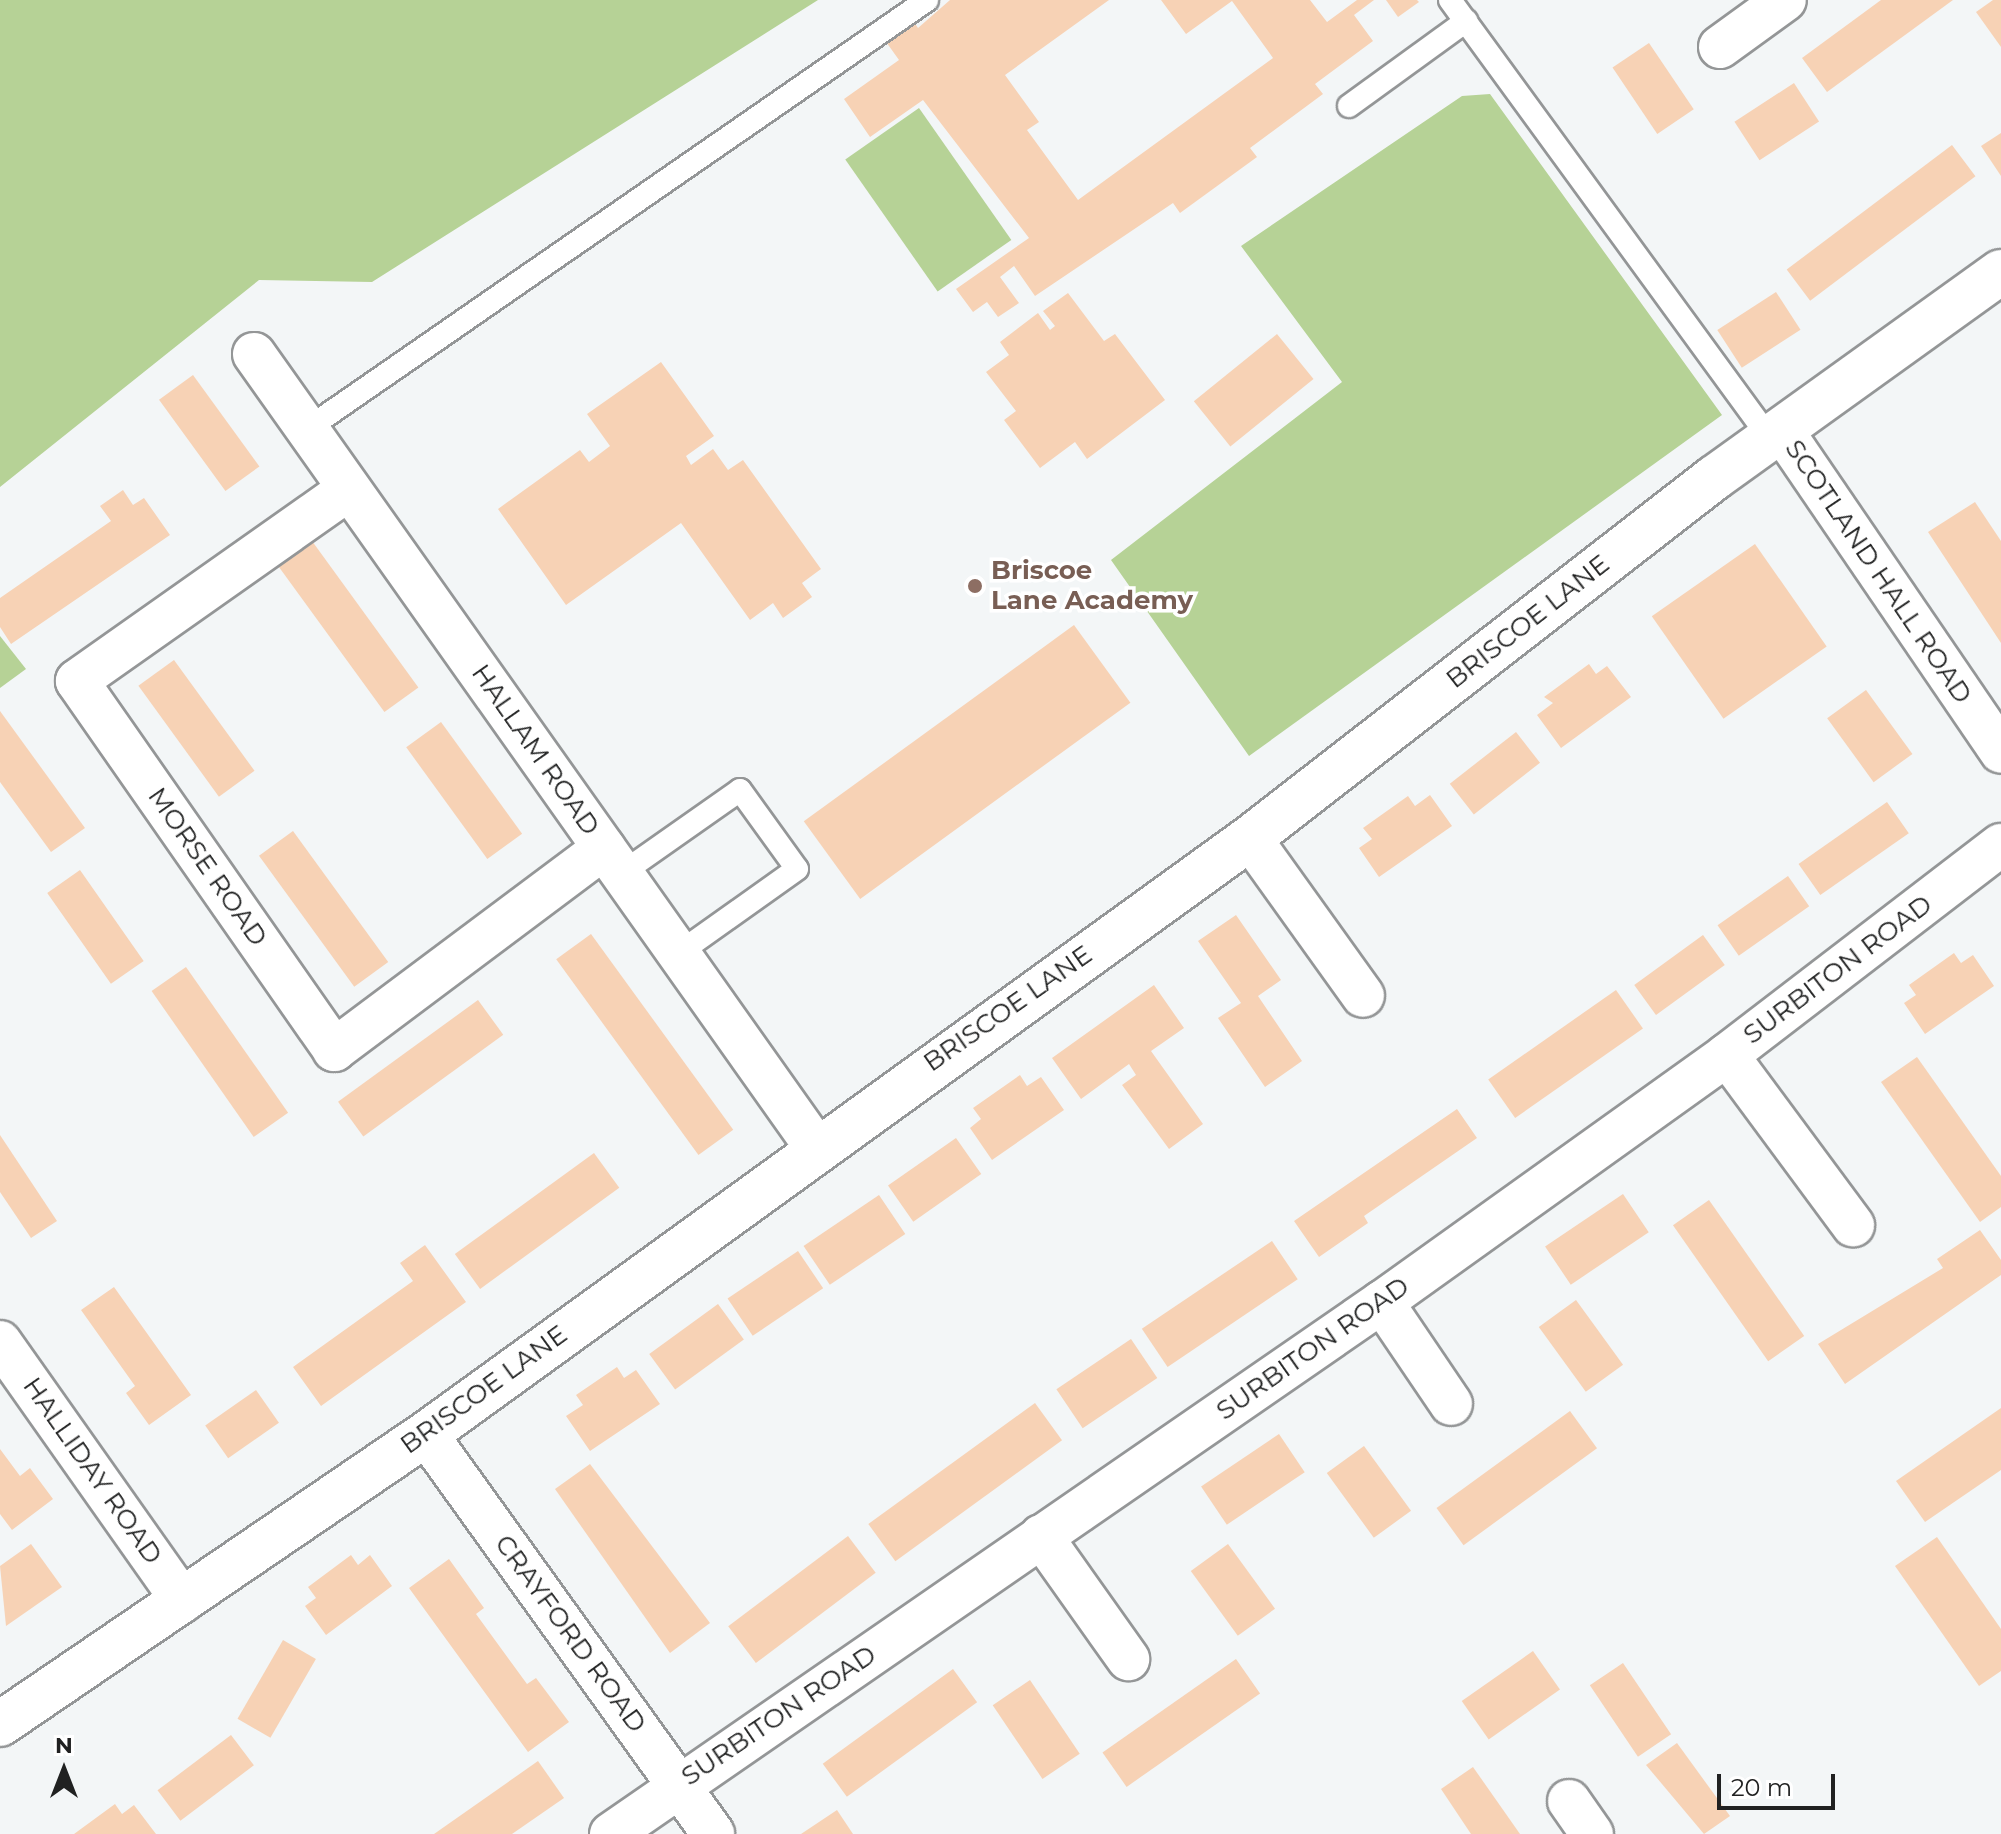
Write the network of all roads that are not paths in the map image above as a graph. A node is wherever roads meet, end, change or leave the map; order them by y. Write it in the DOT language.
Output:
graph roads {
  1 [pos="927,0"];
  2 [pos="1450,0"];
  3 [pos="1785,0"];
  4 [pos="1466,21"];
  5 [pos="1720,47"];
  6 [pos="1349,106"];
  7 [pos="2001,272"];
  8 [pos="254,354"];
  9 [pos="307,429"];
  10 [pos="1777,436"];
  11 [pos="349,489"];
  12 [pos="2001,752"];
  13 [pos="1250,838"];
  14 [pos="2001,845"];
  15 [pos="613,861"];
  16 [pos="679,953"];
  17 [pos="1363,996"];
  18 [pos="1727,1055"];
  19 [pos="815,1146"];
  20 [pos="1853,1225"];
  21 [pos="1382,1302"];
  22 [pos="0,1342"];
  23 [pos="1451,1404"];
  24 [pos="426,1434"];
  25 [pos="1041,1536"];
  26 [pos="183,1601"];
  27 [pos="1128,1659"];
  28 [pos="0,1724"];
  29 [pos="678,1785"];
  30 [pos="611,1834"];
  31 [pos="713,1834"];
  1 -- 9 [label="lane"];
  2 -- 4 [label="lane"];
  3 -- 5 [label="street"];
  4 -- 6 [label="lane"];
  4 -- 10 [label="lane"];
  7 -- 10 [label="street, BRISCOE LANE"];
  8 -- 9 [label="street, HALLAM ROAD"];
  9 -- 11 [label="street, HALLAM ROAD"];
  10 -- 12 [label="street, SCOTLAND HALL ROAD"];
  10 -- 13 [label="street, BRISCOE LANE"];
  11 -- 15 [label="street, HALLAM ROAD"];
  11 -- 15 [label="street, MORSE ROAD"];
  13 -- 17 [label="street"];
  13 -- 19 [label="street, BRISCOE LANE"];
  14 -- 18 [label="street, SURBITON ROAD"];
  15 -- 16 [label="street, HALLAM ROAD"];
  15 -- 16 [label="lane"];
  16 -- 19 [label="street, HALLAM ROAD"];
  18 -- 20 [label="street"];
  18 -- 21 [label="street, SURBITON ROAD"];
  19 -- 24 [label="street, BRISCOE LANE"];
  21 -- 23 [label="street"];
  21 -- 25 [label="street, SURBITON ROAD"];
  22 -- 26 [label="street, HALLIDAY ROAD"];
  24 -- 26 [label="street, BRISCOE LANE"];
  24 -- 29 [label="street, CRAYFORD ROAD"];
  25 -- 27 [label="street"];
  25 -- 29 [label="street, SURBITON ROAD"];
  26 -- 28 [label="street, BRISCOE LANE"];
  29 -- 30 [label="street, SURBITON ROAD"];
  29 -- 31 [label="street, CRAYFORD ROAD"];
}
